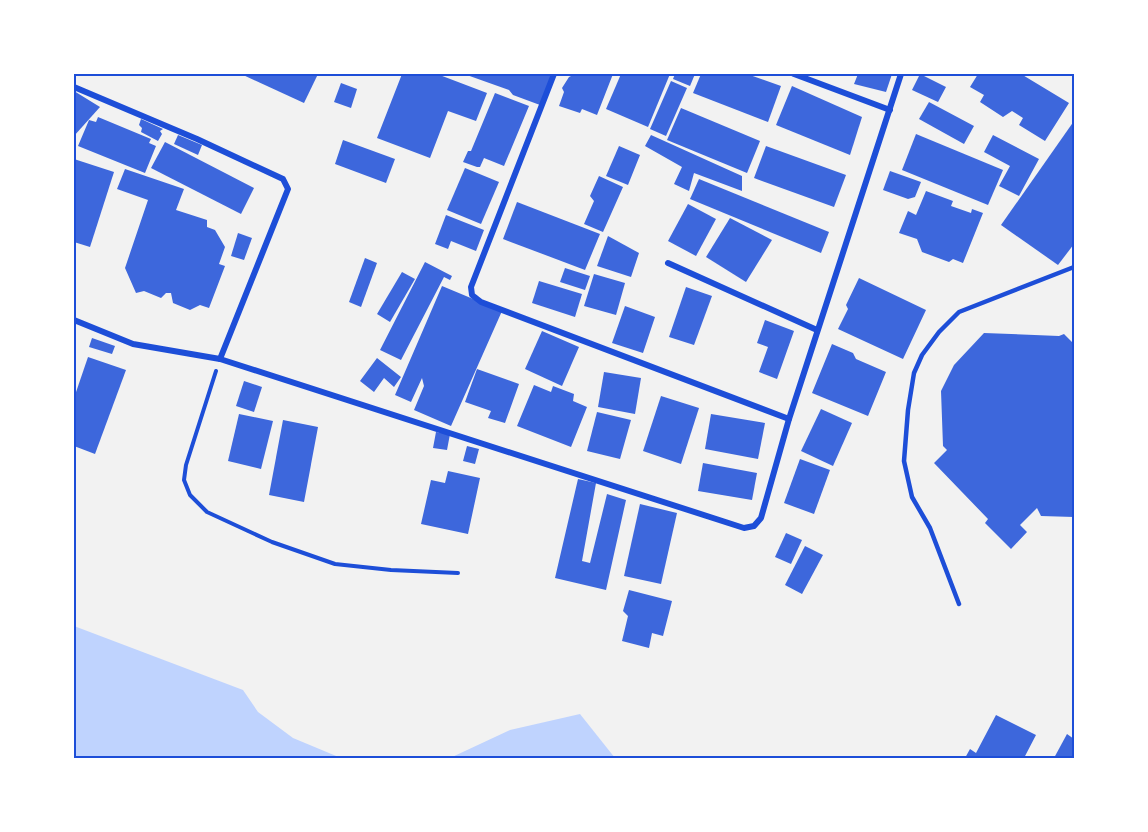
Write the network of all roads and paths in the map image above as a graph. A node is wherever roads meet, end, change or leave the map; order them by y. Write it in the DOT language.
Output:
graph roads {
  1 [pos="554,74"];
  2 [pos="794,74"];
  3 [pos="901,74"];
  4 [pos="74,87"];
  5 [pos="890,110"];
  6 [pos="668,263"];
  7 [pos="1074,267"];
  8 [pos="74,320"];
  9 [pos="817,330"];
  10 [pos="220,359"];
  11 [pos="789,419"];
  12 [pos="458,573"];
  13 [pos="959,604"];
  1 -- 11 [label="street"];
  2 -- 5 [label="street"];
  3 -- 5 [label="street"];
  4 -- 10 [label="street"];
  5 -- 9 [label="street"];
  6 -- 9 [label="street"];
  7 -- 13 [label="lane"];
  8 -- 10 [label="street"];
  9 -- 11 [label="street"];
  10 -- 11 [label="street"];
  10 -- 12 [label="path"];
}
